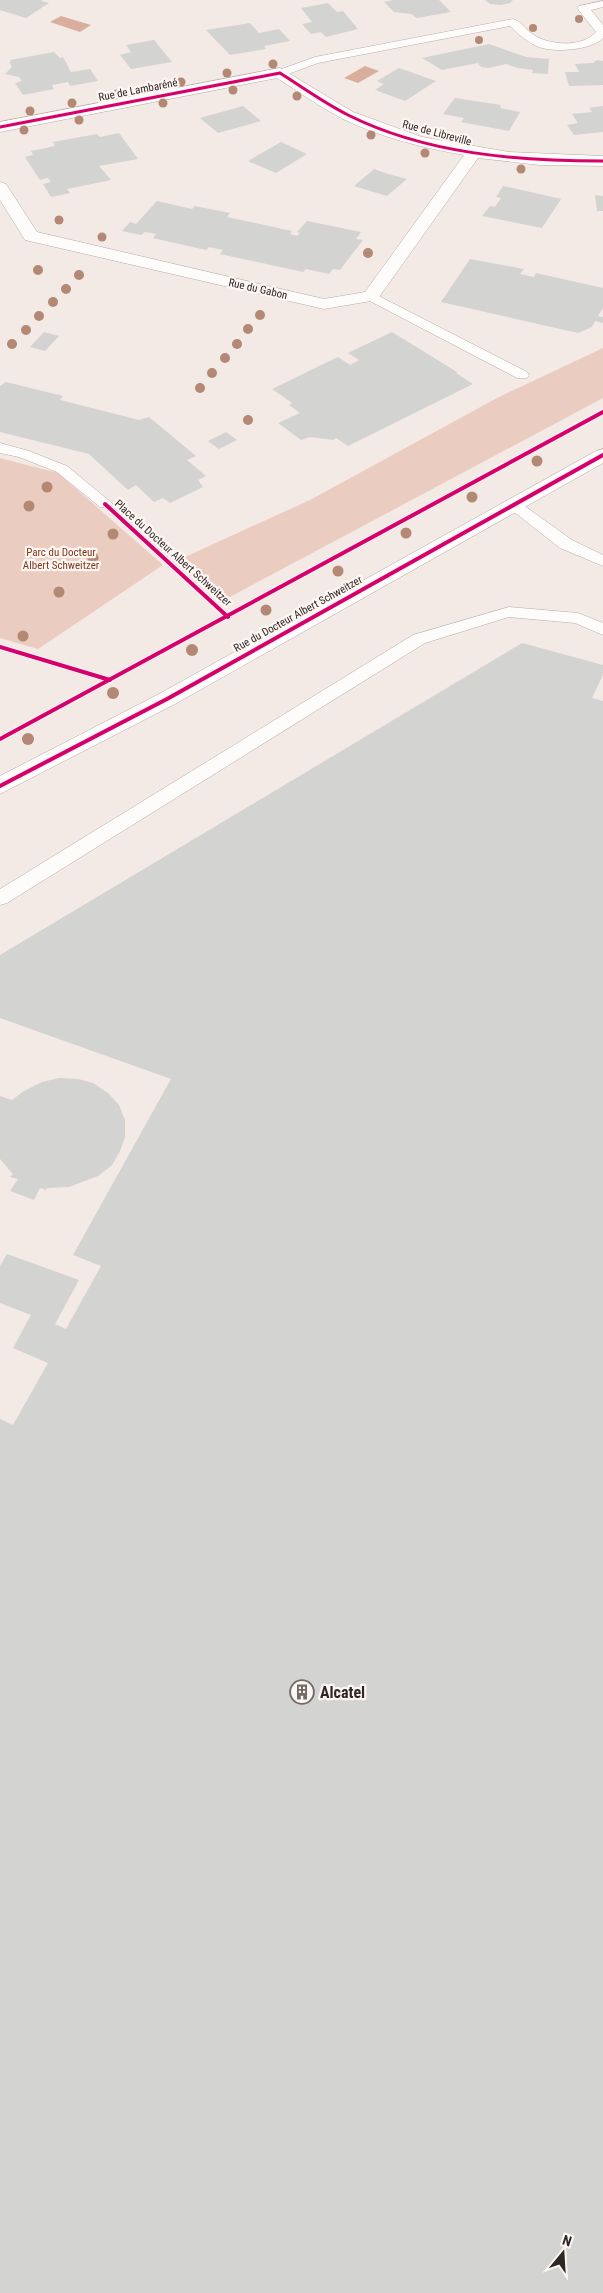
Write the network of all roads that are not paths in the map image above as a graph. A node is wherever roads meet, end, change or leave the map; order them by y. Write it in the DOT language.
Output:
graph roads {
  1 [pos="603,4"];
  2 [pos="280,73"];
  3 [pos="0,127"];
  4 [pos="473,154"];
  5 [pos="603,161"];
  6 [pos="0,187"];
  7 [pos="372,296"];
  8 [pos="522,374"];
  9 [pos="0,448"];
  10 [pos="603,455"];
  11 [pos="105,504"];
  12 [pos="514,504"];
  13 [pos="603,561"];
  14 [pos="603,628"];
  15 [pos="0,786"];
  16 [pos="0,898"];
  1 -- 2 [label="lane, Rue de Lambaréné"];
  2 -- 3 [label="street, Rue de Lambaréné"];
  2 -- 4 [label="street, Rue de Libreville"];
  4 -- 5 [label="street, Rue de Libreville"];
  4 -- 7 [label="street"];
  6 -- 7 [label="street, Rue du Gabon"];
  7 -- 8 [label="lane"];
  9 -- 11 [label="lane, Place du Docteur Albert Schweitzer"];
  10 -- 12 [label="street, Rue du Docteur Albert Schweitzer"];
  12 -- 13 [label="lane"];
  12 -- 15 [label="street, Rue du Docteur Albert Schweitzer"];
  14 -- 16 [label="lane"];
}
